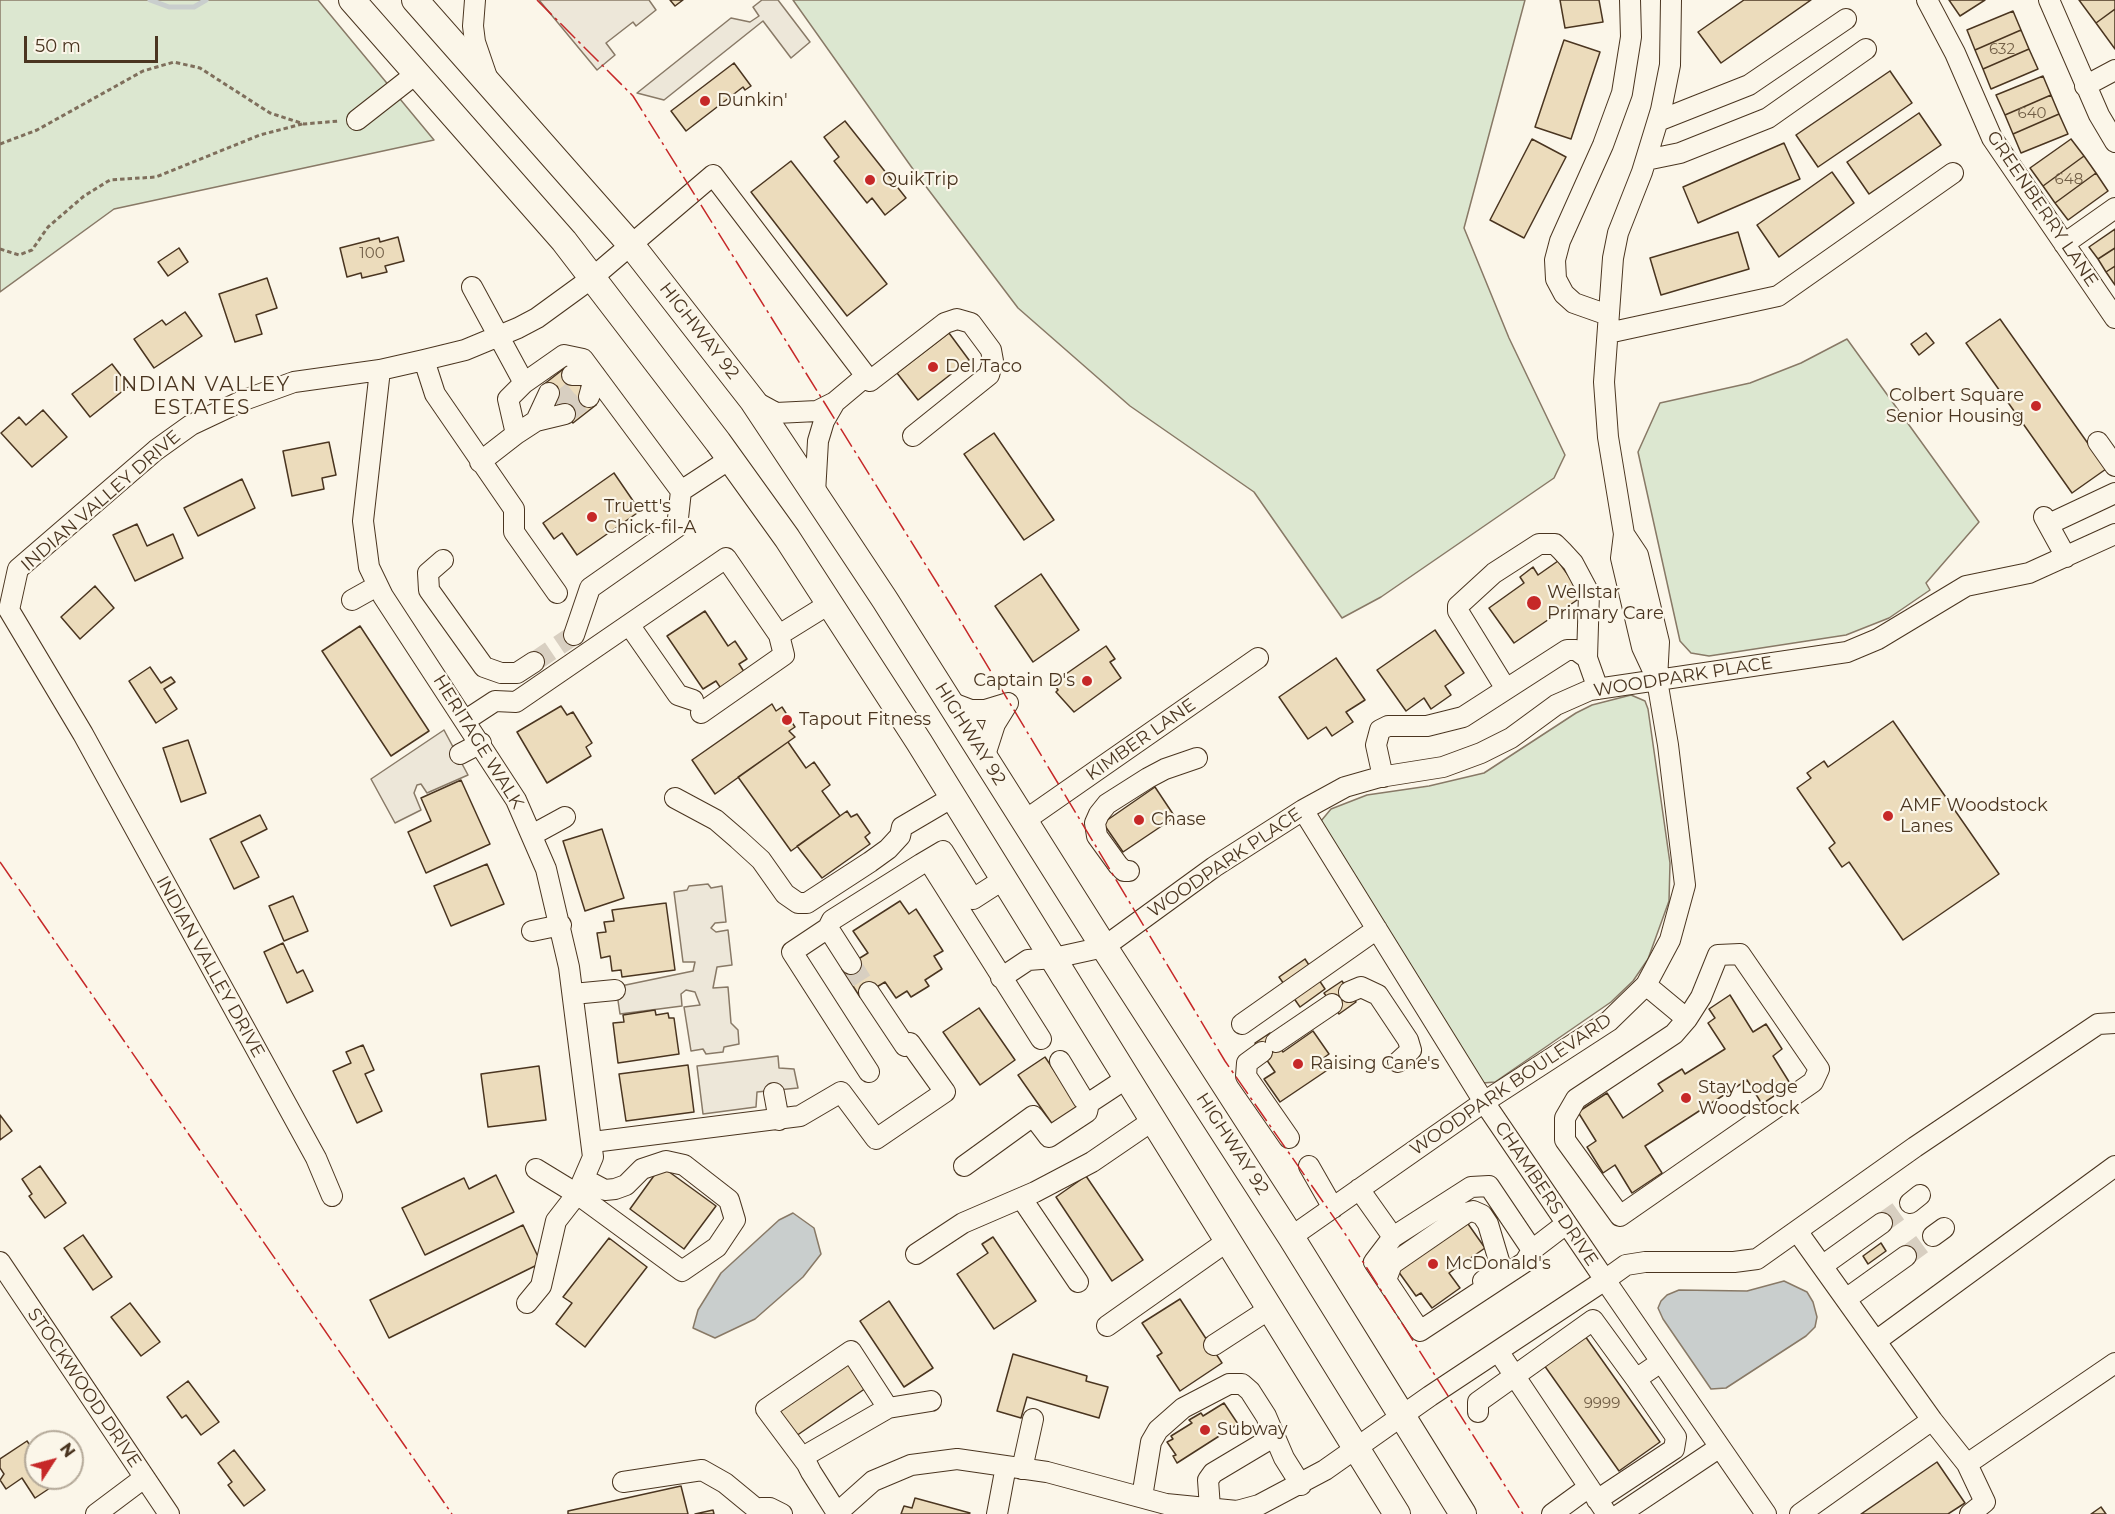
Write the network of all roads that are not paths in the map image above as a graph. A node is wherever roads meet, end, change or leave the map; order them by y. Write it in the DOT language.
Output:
graph roads {
  1 [pos="352,0"];
  2 [pos="415,0"];
  3 [pos="475,0"];
  4 [pos="1630,0"];
  5 [pos="1671,0"];
  6 [pos="1927,0"];
  7 [pos="2049,0"];
  8 [pos="1846,19"];
  9 [pos="1866,49"];
  10 [pos="2115,70"];
  11 [pos="417,73"];
  12 [pos="489,82"];
  13 [pos="2085,86"];
  14 [pos="357,120"];
  15 [pos="1658,121"];
  16 [pos="2115,142"];
  17 [pos="1646,160"];
  18 [pos="1953,173"];
  19 [pos="2115,207"];
  20 [pos="2064,244"];
  21 [pos="632,246"];
  22 [pos="592,278"];
  23 [pos="472,287"];
  24 [pos="2115,318"];
  25 [pos="1608,324"];
  26 [pos="498,338"];
  27 [pos="424,360"];
  28 [pos="380,370"];
  29 [pos="870,381"];
  30 [pos="524,383"];
  31 [pos="753,401"];
  32 [pos="835,402"];
  33 [pos="557,403"];
  34 [pos="516,434"];
  35 [pos="913,436"];
  36 [pos="2098,442"];
  37 [pos="730,459"];
  38 [pos="480,462"];
  39 [pos="2115,466"];
  40 [pos="681,491"];
  41 [pos="815,492"];
  42 [pos="2115,493"];
  43 [pos="2115,534"];
  44 [pos="2066,557"];
  45 [pos="442,560"];
  46 [pos="377,586"];
  47 [pos="557,593"];
  48 [pos="352,600"];
  49 [pos="829,604"];
  50 [pos="630,626"];
  51 [pos="778,634"];
  52 [pos="574,635"];
  53 [pos="1258,658"];
  54 [pos="1587,658"];
  55 [pos="534,662"];
  56 [pos="1657,680"];
  57 [pos="1506,689"];
  58 [pos="1598,689"];
  59 [pos="950,702"];
  60 [pos="466,720"];
  61 [pos="481,743"];
  62 [pos="460,754"];
  63 [pos="1197,758"];
  64 [pos="988,762"];
  65 [pos="1383,777"];
  66 [pos="953,796"];
  67 [pos="675,798"];
  68 [pos="1303,810"];
  69 [pos="565,817"];
  70 [pos="1024,821"];
  71 [pos="532,835"];
  72 [pos="928,860"];
  73 [pos="1129,871"];
  74 [pos="1005,879"];
  75 [pos="561,926"];
  76 [pos="828,928"];
  77 [pos="1377,929"];
  78 [pos="532,931"];
  79 [pos="1104,946"];
  80 [pos="1054,958"];
  81 [pos="851,964"];
  82 [pos="1001,978"];
  83 [pos="1646,985"];
  84 [pos="615,990"];
  85 [pos="870,992"];
  86 [pos="1349,992"];
  87 [pos="573,994"];
  88 [pos="1332,1004"];
  89 [pos="1687,1019"];
  90 [pos="2115,1023"];
  91 [pos="1242,1024"];
  92 [pos="1041,1039"];
  93 [pos="1060,1061"];
  94 [pos="1398,1062"];
  95 [pos="869,1072"];
  96 [pos="1126,1078"];
  97 [pos="774,1093"];
  98 [pos="1089,1102"];
  99 [pos="1484,1102"];
  100 [pos="779,1120"];
  101 [pos="1152,1120"];
  102 [pos="1289,1137"];
  103 [pos="593,1142"];
  104 [pos="964,1166"];
  105 [pos="1309,1166"];
  106 [pos="2115,1166"];
  107 [pos="536,1169"];
  108 [pos="580,1186"];
  109 [pos="1359,1189"];
  110 [pos="332,1196"];
  111 [pos="1022,1198"];
  112 [pos="1333,1208"];
  113 [pos="1882,1223"];
  114 [pos="1566,1224"];
  115 [pos="1797,1232"];
  116 [pos="1291,1237"];
  117 [pos="1393,1237"];
  118 [pos="1229,1240"];
  119 [pos="1532,1250"];
  120 [pos="916,1254"];
  121 [pos="1906,1256"];
  122 [pos="0,1262"];
  123 [pos="1822,1266"];
  124 [pos="1386,1280"];
  125 [pos="1605,1280"];
  126 [pos="1078,1282"];
  127 [pos="1846,1299"];
  128 [pos="527,1304"];
  129 [pos="1271,1308"];
  130 [pos="1458,1308"];
  131 [pos="1107,1326"];
  132 [pos="1876,1341"];
  133 [pos="1214,1345"];
  134 [pos="1498,1351"];
  135 [pos="1661,1362"];
  136 [pos="2115,1363"];
  137 [pos="1514,1375"];
  138 [pos="1636,1379"];
  139 [pos="931,1401"];
  140 [pos="888,1408"];
  141 [pos="1478,1412"];
  142 [pos="1403,1416"];
  143 [pos="1033,1419"];
  144 [pos="1932,1420"];
  145 [pos="1275,1436"];
  146 [pos="1720,1447"];
  147 [pos="1358,1448"];
  148 [pos="807,1464"];
  149 [pos="1967,1464"];
  150 [pos="1014,1467"];
  151 [pos="144,1478"];
  152 [pos="623,1482"];
  153 [pos="1301,1485"];
  154 [pos="1142,1497"];
  155 [pos="1598,1500"];
  156 [pos="1204,1510"];
  157 [pos="758,1512"];
  158 [pos="836,1513"];
  159 [pos="96,1514"];
  160 [pos="169,1514"];
  161 [pos="782,1514"];
  162 [pos="997,1514"];
  163 [pos="1397,1514"];
  164 [pos="1463,1514"];
  165 [pos="1552,1514"];
  166 [pos="1620,1514"];
  167 [pos="1766,1514"];
  168 [pos="1800,1514"];
  169 [pos="1970,1514"];
  1 -- 11 [label="main road"];
  2 -- 12 [label="main road, HIGHWAY 92"];
  3 -- 12 [label="street"];
  4 -- 25 [label="street"];
  5 -- 15 [label="street"];
  6 -- 20 [label="street, GREENBERRY LANE"];
  7 -- 13 [label="street"];
  8 -- 15 [label="street"];
  9 -- 17 [label="street"];
  10 -- 13 [label="street"];
  11 -- 14 [label="street"];
  11 -- 22 [label="main road"];
  12 -- 21 [label="main road, HIGHWAY 92"];
  13 -- 16 [label="street"];
  15 -- 17 [label="street"];
  17 -- 25 [label="street"];
  18 -- 25 [label="street"];
  19 -- 20 [label="street"];
  20 -- 24 [label="street, GREENBERRY LANE"];
  21 -- 22 [label="street, INDIAN VALLEY DRIVE"];
  21 -- 31 [label="main road, HIGHWAY 92"];
  21 -- 32 [label="street, INDIAN VALLEY DRIVE"];
  22 -- 26 [label="street, INDIAN VALLEY DRIVE"];
  22 -- 37 [label="main road"];
  23 -- 26 [label="street"];
  25 -- 56 [label="street, WOODPARK BOULEVARD"];
  26 -- 27 [label="street, INDIAN VALLEY DRIVE"];
  26 -- 30 [label="street"];
  27 -- 28 [label="street, INDIAN VALLEY DRIVE"];
  27 -- 38 [label="street"];
  28 -- 46 [label="street, HERITAGE WALK"];
  28 -- 110 [label="street, INDIAN VALLEY DRIVE"];
  29 -- 35 [label="street"];
  30 -- 34 [label="street"];
  30 -- 40 [label="street"];
  31 -- 32 [label="street"];
  31 -- 41 [label="main road, HIGHWAY 92"];
  32 -- 41 [label="street"];
  33 -- 34 [label="street"];
  34 -- 38 [label="street"];
  36 -- 39 [label="street"];
  37 -- 40 [label="street"];
  37 -- 49 [label="main road"];
  38 -- 47 [label="street"];
  40 -- 52 [label="street"];
  41 -- 59 [label="main road, HIGHWAY 92"];
  42 -- 44 [label="street"];
  43 -- 44 [label="street, WOODPARK PLACE"];
  44 -- 56 [label="street, WOODPARK PLACE"];
  45 -- 55 [label="street"];
  46 -- 48 [label="street"];
  46 -- 60 [label="street, HERITAGE WALK"];
  49 -- 51 [label="street"];
  49 -- 66 [label="main road"];
  50 -- 51 [label="street"];
  50 -- 51 [label="street"];
  50 -- 60 [label="street"];
  53 -- 70 [label="street, KIMBER LANE"];
  54 -- 57 [label="street"];
  54 -- 57 [label="street"];
  54 -- 58 [label="street"];
  56 -- 58 [label="street, WOODPARK PLACE"];
  56 -- 83 [label="street, WOODPARK BOULEVARD"];
  57 -- 65 [label="street"];
  58 -- 65 [label="street, WOODPARK PLACE"];
  59 -- 64 [label="main road, HIGHWAY 92"];
  59 -- 64 [label="street"];
  60 -- 61 [label="street, HERITAGE WALK"];
  61 -- 62 [label="street"];
  61 -- 71 [label="street, HERITAGE WALK"];
  63 -- 73 [label="street"];
  64 -- 70 [label="main road, HIGHWAY 92"];
  65 -- 68 [label="street, WOODPARK PLACE"];
  66 -- 67 [label="street"];
  66 -- 74 [label="main road"];
  68 -- 77 [label="street, CHAMBERS DRIVE"];
  68 -- 79 [label="street, WOODPARK PLACE"];
  69 -- 71 [label="street"];
  70 -- 79 [label="main road, HIGHWAY 92"];
  71 -- 75 [label="street, HERITAGE WALK"];
  72 -- 74 [label="street"];
  72 -- 76 [label="street"];
  72 -- 82 [label="street"];
  74 -- 80 [label="main road"];
  75 -- 78 [label="street"];
  75 -- 87 [label="street, HERITAGE WALK"];
  76 -- 81 [label="street"];
  76 -- 95 [label="street"];
  77 -- 91 [label="street"];
  77 -- 99 [label="street, CHAMBERS DRIVE"];
  79 -- 80 [label="street, WOODPARK PLACE"];
  79 -- 116 [label="main road, HIGHWAY 92"];
  80 -- 82 [label="street, WOODPARK PLACE"];
  80 -- 96 [label="main road"];
  82 -- 92 [label="street"];
  83 -- 89 [label="street"];
  83 -- 99 [label="street, WOODPARK BOULEVARD"];
  84 -- 87 [label="street"];
  85 -- 100 [label="street"];
  86 -- 94 [label="street"];
  87 -- 103 [label="street, HERITAGE WALK"];
  88 -- 102 [label="street"];
  89 -- 89 [label="street"];
  90 -- 115 [label="street"];
  93 -- 98 [label="street"];
  96 -- 98 [label="street"];
  96 -- 101 [label="main road"];
  97 -- 100 [label="street"];
  98 -- 104 [label="street"];
  99 -- 109 [label="street, WOODPARK BOULEVARD"];
  99 -- 114 [label="street, CHAMBERS DRIVE"];
  100 -- 103 [label="street"];
  101 -- 111 [label="street"];
  101 -- 118 [label="main road"];
  103 -- 108 [label="street, HERITAGE WALK"];
  105 -- 112 [label="street"];
  106 -- 132 [label="street"];
  107 -- 108 [label="street"];
  108 -- 108 [label="street"];
  108 -- 128 [label="street"];
  109 -- 112 [label="street, WOODPARK BOULEVARD"];
  109 -- 117 [label="street"];
  111 -- 120 [label="street"];
  111 -- 126 [label="street"];
  112 -- 116 [label="street, WOODPARK BOULEVARD"];
  113 -- 123 [label="street"];
  114 -- 119 [label="street"];
  114 -- 125 [label="street, CHAMBERS DRIVE"];
  115 -- 123 [label="street"];
  115 -- 125 [label="street"];
  116 -- 142 [label="main road, HIGHWAY 92"];
  117 -- 119 [label="street"];
  117 -- 124 [label="street"];
  118 -- 129 [label="main road"];
  118 -- 131 [label="street"];
  119 -- 130 [label="street"];
  121 -- 127 [label="street"];
  122 -- 151 [label="street, STOCKWOOD DRIVE"];
  123 -- 127 [label="street"];
  124 -- 130 [label="street"];
  124 -- 130 [label="street"];
  125 -- 134 [label="street, CHAMBERS DRIVE"];
  125 -- 135 [label="street"];
  127 -- 132 [label="street"];
  129 -- 133 [label="street"];
  129 -- 147 [label="main road"];
  132 -- 144 [label="street"];
  134 -- 137 [label="street"];
  134 -- 142 [label="street, CHAMBERS DRIVE"];
  135 -- 138 [label="street"];
  135 -- 146 [label="street"];
  136 -- 149 [label="street"];
  137 -- 138 [label="street"];
  137 -- 141 [label="street"];
  137 -- 155 [label="street"];
  138 -- 155 [label="street"];
  139 -- 140 [label="street"];
  140 -- 148 [label="street"];
  140 -- 148 [label="street"];
  142 -- 147 [label="street, CHAMBERS DRIVE"];
  142 -- 164 [label="main road, HIGHWAY 92"];
  143 -- 150 [label="street"];
  144 -- 149 [label="street"];
  144 -- 168 [label="street"];
  145 -- 153 [label="street"];
  145 -- 154 [label="street"];
  145 -- 156 [label="street"];
  146 -- 166 [label="street"];
  146 -- 167 [label="street"];
  147 -- 153 [label="street, CHAMBERS DRIVE"];
  147 -- 163 [label="main road"];
  148 -- 158 [label="street"];
  149 -- 169 [label="street"];
  150 -- 154 [label="street, CHAMBERS DRIVE"];
  150 -- 158 [label="street, CHAMBERS DRIVE"];
  150 -- 162 [label="street"];
  151 -- 159 [label="street"];
  151 -- 160 [label="street, STOCKWOOD DRIVE"];
  152 -- 157 [label="street"];
  153 -- 156 [label="street, CHAMBERS DRIVE"];
  154 -- 156 [label="street, CHAMBERS DRIVE"];
  155 -- 165 [label="street"];
  157 -- 161 [label="street"];
}
